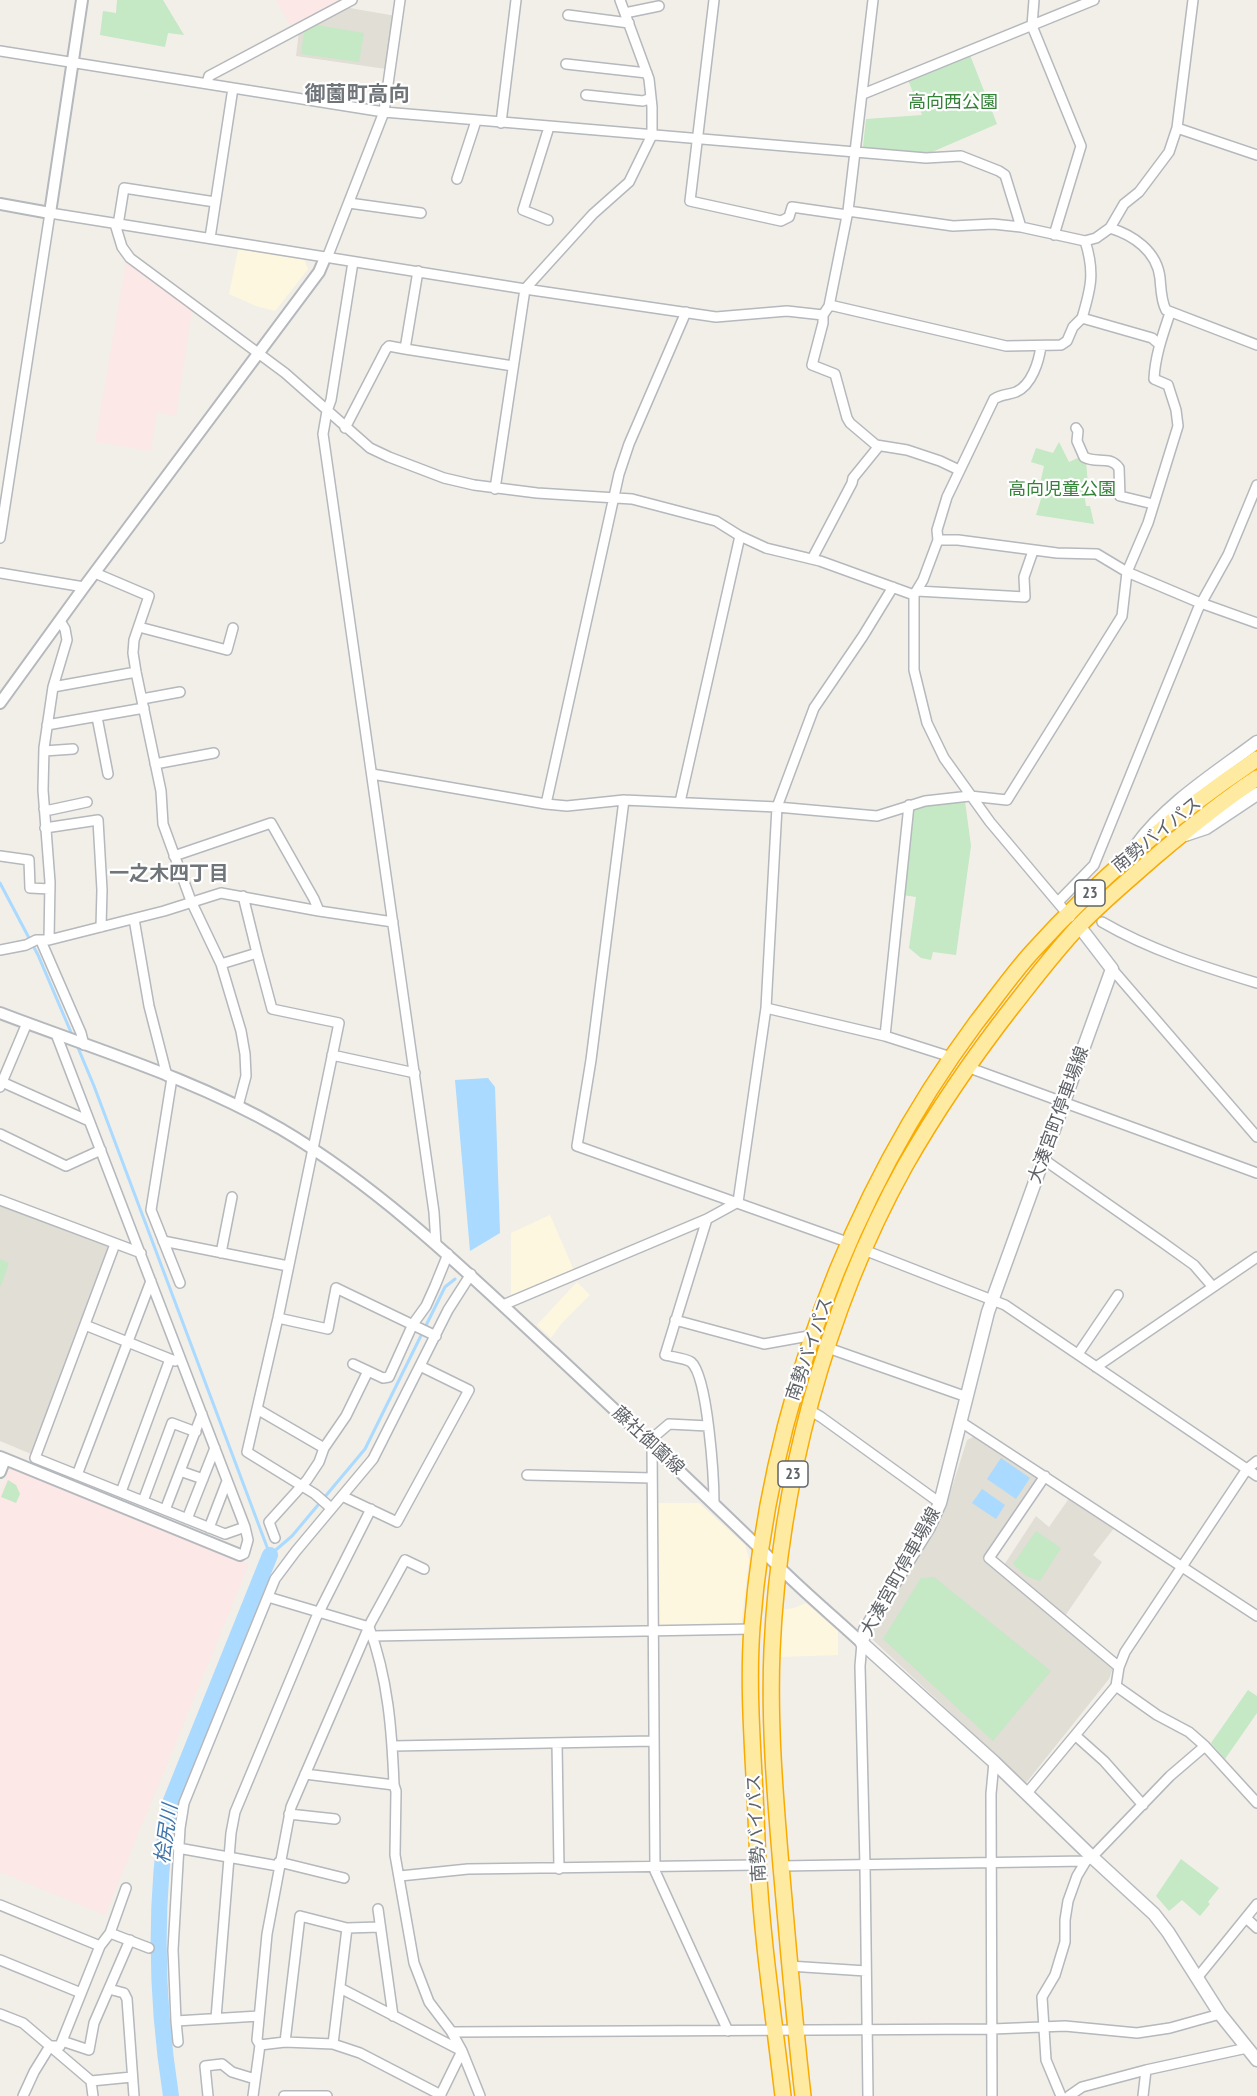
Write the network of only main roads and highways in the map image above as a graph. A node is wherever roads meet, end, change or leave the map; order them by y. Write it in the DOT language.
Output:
graph roads {
  1 [pos="1257,742"];
  2 [pos="1257,759"];
  3 [pos="1257,778"];
  4 [pos="1257,794"];
  5 [pos="1178,838"];
  6 [pos="1128,856"];
  7 [pos="1079,926"];
  8 [pos="1257,2060"];
  9 [pos="783,2096"];
  10 [pos="803,2096"];
  1 -- 6 [label="main road"];
  2 -- 6 [label="highway, 南勢バイパス / 23"];
  3 -- 5 [label="highway, 南勢バイパス / 23"];
  4 -- 5 [label="main road"];
  5 -- 7 [label="highway, 南勢バイパス / 23"];
  6 -- 9 [label="highway, 南勢バイパス / 23"];
  7 -- 8 [label="main road, 大湊宮町停車場線"];
  7 -- 10 [label="highway, 南勢バイパス / 23"];
}
